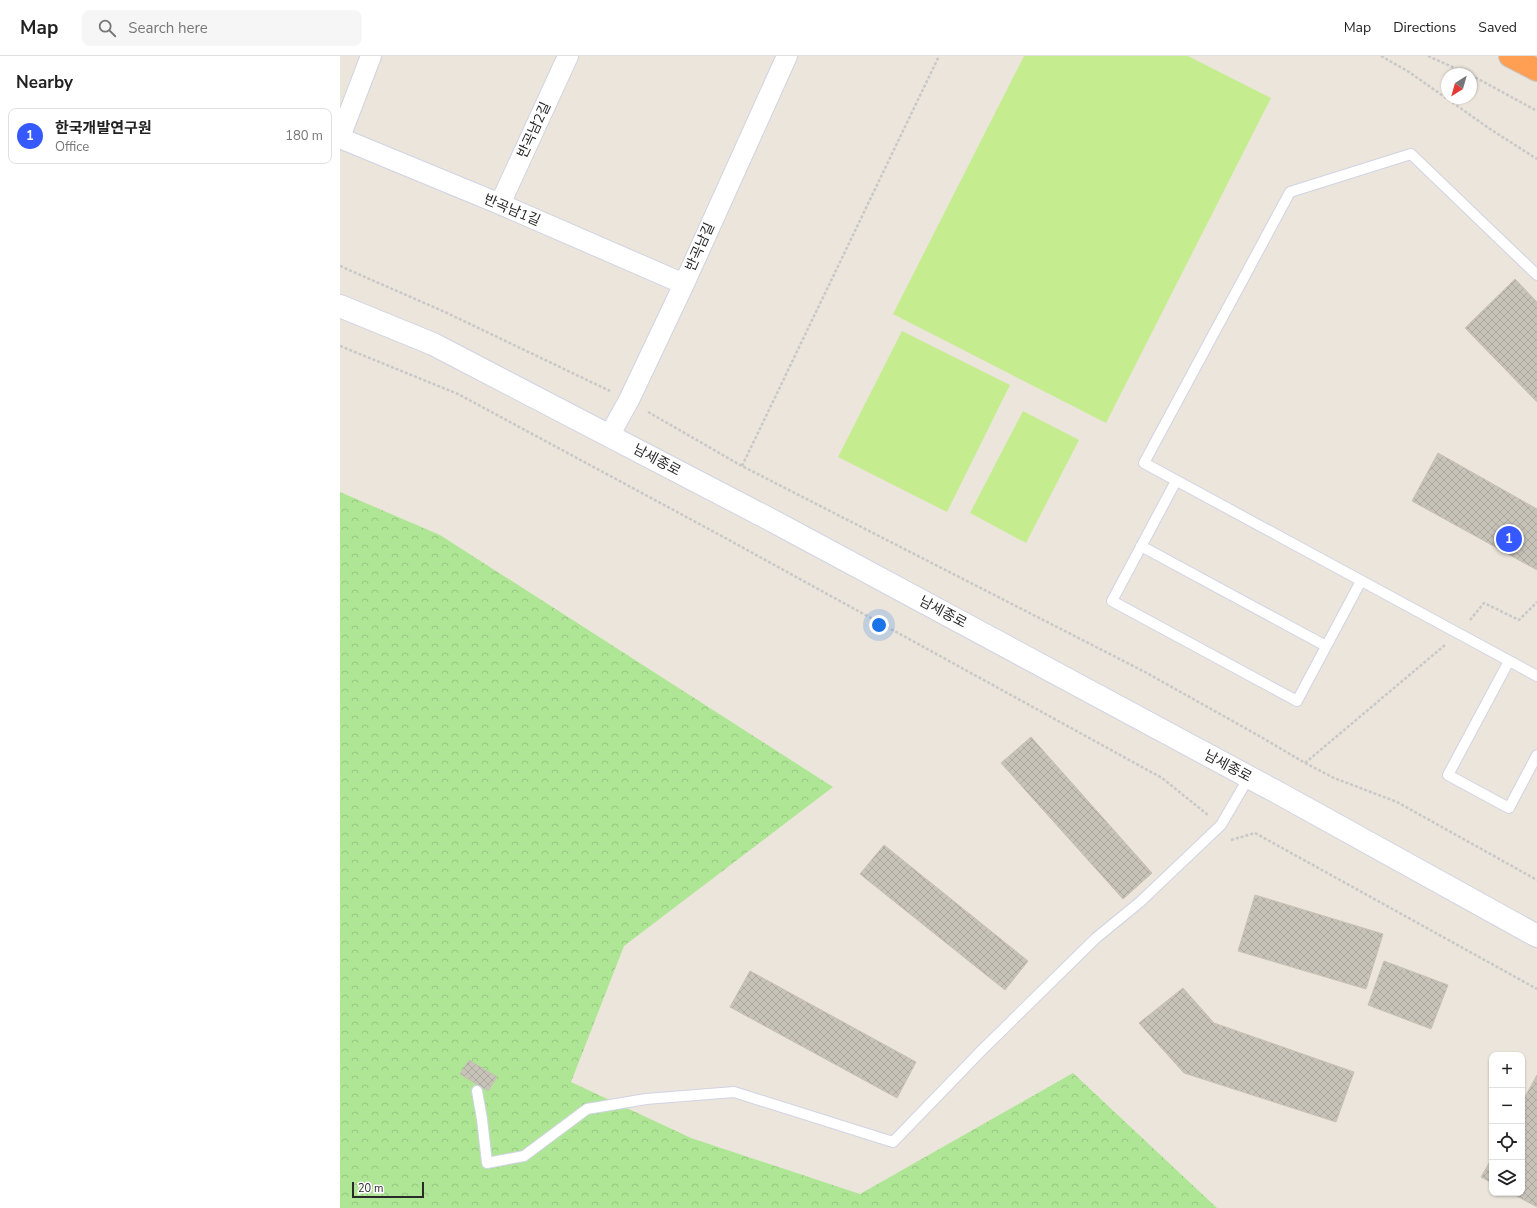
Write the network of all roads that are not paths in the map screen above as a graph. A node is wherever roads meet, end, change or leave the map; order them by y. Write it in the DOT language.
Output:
graph roads {
  1 [pos="371,56"];
  2 [pos="568,56"];
  3 [pos="787,56"];
  4 [pos="1510,56"];
  5 [pos="1537,70"];
  6 [pos="340,138"];
  7 [pos="500,204"];
  8 [pos="1537,275"];
  9 [pos="684,284"];
  10 [pos="340,306"];
  11 [pos="609,436"];
  12 [pos="1176,480"];
  13 [pos="1141,546"];
  14 [pos="1361,580"];
  15 [pos="1326,646"];
  16 [pos="1509,661"];
  17 [pos="1537,676"];
  18 [pos="1537,755"];
  19 [pos="1249,777"];
  20 [pos="1537,936"];
  21 [pos="477,1091"];
  1 -- 6 [label="street"];
  2 -- 7 [label="street, 반곡남2길"];
  3 -- 9 [label="street, 반곡남길"];
  4 -- 5 [label="highway"];
  6 -- 7 [label="street, 반곡남1길"];
  7 -- 9 [label="street, 반곡남1길"];
  8 -- 12 [label="lane"];
  9 -- 11 [label="street, 반곡남길"];
  10 -- 11 [label="street, 남세종로"];
  11 -- 19 [label="street, 남세종로"];
  12 -- 13 [label="lane"];
  12 -- 14 [label="lane"];
  13 -- 15 [label="lane"];
  13 -- 15 [label="lane"];
  14 -- 15 [label="lane"];
  14 -- 16 [label="lane"];
  16 -- 17 [label="lane"];
  16 -- 18 [label="lane"];
  19 -- 20 [label="street, 남세종로"];
  19 -- 21 [label="lane"];
}
